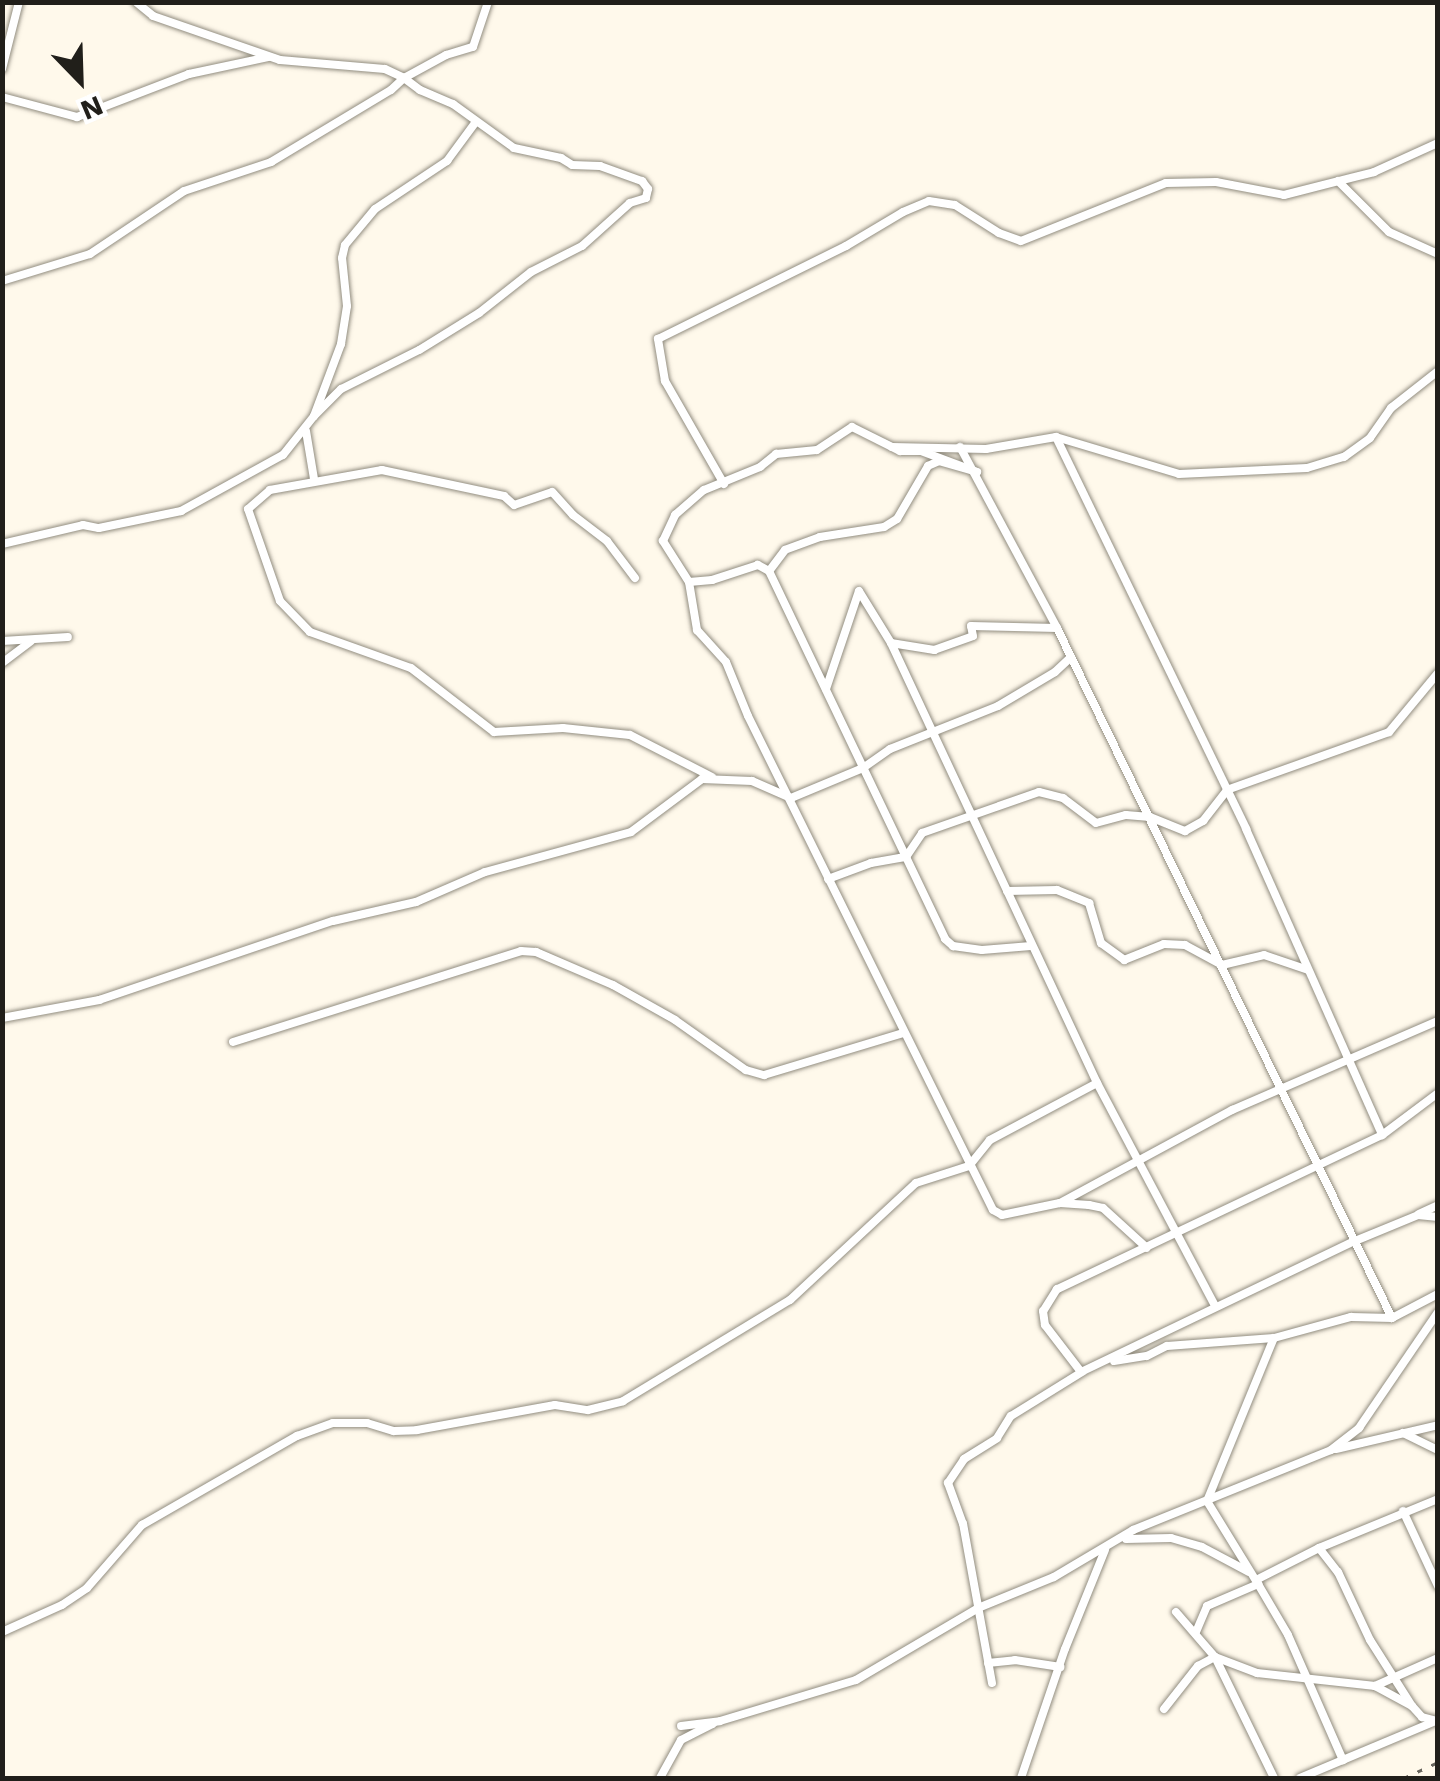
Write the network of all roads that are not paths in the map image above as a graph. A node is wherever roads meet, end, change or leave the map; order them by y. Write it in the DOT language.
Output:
graph roads {
  1 [pos="19,2"];
  2 [pos="136,2"];
  3 [pos="488,2"];
  4 [pos="271,56"];
  5 [pos="2,69"];
  6 [pos="404,78"];
  7 [pos="2,96"];
  8 [pos="476,123"];
  9 [pos="1438,143"];
  10 [pos="1338,181"];
  11 [pos="1438,254"];
  12 [pos="2,281"];
  13 [pos="1438,371"];
  14 [pos="314,416"];
  15 [pos="306,430"];
  16 [pos="1056,437"];
  17 [pos="892,446"];
  18 [pos="960,447"];
  19 [pos="978,472"];
  20 [pos="314,480"];
  21 [pos="724,484"];
  22 [pos="2,544"];
  23 [pos="769,572"];
  24 [pos="635,578"];
  25 [pos="689,582"];
  26 [pos="1057,628"];
  27 [pos="68,638"];
  28 [pos="31,640"];
  29 [pos="2,642"];
  30 [pos="892,643"];
  31 [pos="1071,657"];
  32 [pos="2,663"];
  33 [pos="1438,673"];
  34 [pos="826,689"];
  35 [pos="936,734"];
  36 [pos="863,768"];
  37 [pos="716,778"];
  38 [pos="1227,790"];
  39 [pos="791,798"];
  40 [pos="974,812"];
  41 [pos="1150,818"];
  42 [pos="906,857"];
  43 [pos="828,879"];
  44 [pos="1007,892"];
  45 [pos="1031,946"];
  46 [pos="1222,965"];
  47 [pos="1309,970"];
  48 [pos="2,1018"];
  49 [pos="1438,1021"];
  50 [pos="903,1032"];
  51 [pos="233,1042"];
  52 [pos="1348,1057"];
  53 [pos="1098,1083"];
  54 [pos="1281,1087"];
  55 [pos="1438,1093"];
  56 [pos="1382,1135"];
  57 [pos="1138,1158"];
  58 [pos="968,1166"];
  59 [pos="1319,1166"];
  60 [pos="1060,1203"];
  61 [pos="1438,1206"];
  62 [pos="1418,1215"];
  63 [pos="1438,1216"];
  64 [pos="1178,1232"];
  65 [pos="1355,1241"];
  66 [pos="1147,1248"];
  67 [pos="1438,1294"];
  68 [pos="1215,1306"];
  69 [pos="1438,1312"];
  70 [pos="1392,1318"];
  71 [pos="1274,1338"];
  72 [pos="1081,1372"];
  73 [pos="1438,1425"];
  74 [pos="1402,1432"];
  75 [pos="1331,1450"];
  76 [pos="1438,1450"];
  77 [pos="1438,1499"];
  78 [pos="1208,1501"];
  79 [pos="1404,1510"];
  80 [pos="1117,1542"];
  81 [pos="1319,1548"];
  82 [pos="1106,1550"];
  83 [pos="1256,1579"];
  84 [pos="1436,1582"];
  85 [pos="978,1608"];
  86 [pos="1176,1612"];
  87 [pos="2,1632"];
  88 [pos="1196,1632"];
  89 [pos="1215,1657"];
  90 [pos="1438,1658"];
  91 [pos="988,1663"];
  92 [pos="1060,1668"];
  93 [pos="1394,1677"];
  94 [pos="1305,1681"];
  95 [pos="992,1682"];
  96 [pos="1375,1686"];
  97 [pos="1412,1706"];
  98 [pos="1164,1710"];
  99 [pos="720,1720"];
  100 [pos="1437,1720"];
  101 [pos="681,1726"];
  102 [pos="1343,1760"];
  103 [pos="660,1778"];
  104 [pos="1022,1778"];
  105 [pos="1274,1778"];
  106 [pos="1300,1778"];
  1 -- 5 [label="street"];
  2 -- 4 [label="street"];
  3 -- 6 [label="street"];
  4 -- 6 [label="street"];
  4 -- 7 [label="street"];
  6 -- 8 [label="street"];
  6 -- 12 [label="street"];
  8 -- 14 [label="street"];
  8 -- 14 [label="street"];
  9 -- 10 [label="street"];
  10 -- 11 [label="street"];
  10 -- 21 [label="street"];
  13 -- 16 [label="street"];
  14 -- 15 [label="street"];
  15 -- 20 [label="street"];
  15 -- 22 [label="street"];
  16 -- 18 [label="street"];
  16 -- 38 [label="street"];
  17 -- 18 [label="street"];
  17 -- 19 [label="street"];
  17 -- 21 [label="street"];
  18 -- 19 [label="street"];
  19 -- 23 [label="street"];
  19 -- 26 [label="street"];
  20 -- 24 [label="street"];
  20 -- 37 [label="street"];
  21 -- 25 [label="street"];
  23 -- 25 [label="street"];
  23 -- 34 [label="street"];
  25 -- 39 [label="street"];
  26 -- 30 [label="street"];
  26 -- 31 [label="street"];
  27 -- 28 [label="street"];
  28 -- 29 [label="street"];
  28 -- 32 [label="street"];
  30 -- 34 [label="street"];
  30 -- 35 [label="street"];
  31 -- 35 [label="street"];
  31 -- 41 [label="street"];
  33 -- 38 [label="street"];
  34 -- 36 [label="street"];
  35 -- 36 [label="street"];
  35 -- 40 [label="street"];
  36 -- 39 [label="street"];
  36 -- 42 [label="street"];
  37 -- 39 [label="street"];
  37 -- 48 [label="street"];
  38 -- 41 [label="street"];
  38 -- 47 [label="street"];
  39 -- 43 [label="street"];
  40 -- 41 [label="street"];
  40 -- 42 [label="street"];
  40 -- 44 [label="street"];
  41 -- 46 [label="street"];
  42 -- 43 [label="street"];
  42 -- 45 [label="street"];
  43 -- 50 [label="street"];
  44 -- 45 [label="street"];
  44 -- 46 [label="street"];
  45 -- 53 [label="street"];
  46 -- 47 [label="street"];
  46 -- 54 [label="street"];
  47 -- 52 [label="street"];
  49 -- 52 [label="street"];
  50 -- 51 [label="street"];
  50 -- 58 [label="street"];
  52 -- 54 [label="street"];
  52 -- 56 [label="street"];
  53 -- 57 [label="street"];
  53 -- 58 [label="street"];
  54 -- 57 [label="street"];
  54 -- 59 [label="street"];
  55 -- 56 [label="street"];
  56 -- 59 [label="street"];
  57 -- 60 [label="street"];
  57 -- 64 [label="street"];
  58 -- 60 [label="street"];
  58 -- 87 [label="street"];
  59 -- 64 [label="street"];
  59 -- 65 [label="street"];
  60 -- 66 [label="street"];
  61 -- 62 [label="street"];
  62 -- 63 [label="street"];
  62 -- 65 [label="street"];
  64 -- 66 [label="street"];
  64 -- 68 [label="street"];
  65 -- 68 [label="street"];
  65 -- 70 [label="street"];
  66 -- 72 [label="street"];
  67 -- 70 [label="street"];
  68 -- 72 [label="street"];
  69 -- 75 [label="street"];
  70 -- 71 [label="street"];
  71 -- 72 [label="street"];
  71 -- 78 [label="street"];
  72 -- 85 [label="street"];
  73 -- 74 [label="street"];
  74 -- 75 [label="street"];
  74 -- 76 [label="street"];
  75 -- 78 [label="street"];
  77 -- 79 [label="street"];
  78 -- 80 [label="street"];
  78 -- 83 [label="street"];
  79 -- 81 [label="street"];
  79 -- 84 [label="street"];
  80 -- 82 [label="street"];
  80 -- 83 [label="street"];
  81 -- 83 [label="street"];
  81 -- 93 [label="street"];
  82 -- 85 [label="street"];
  82 -- 92 [label="street"];
  83 -- 88 [label="street"];
  83 -- 94 [label="street"];
  85 -- 91 [label="street"];
  85 -- 99 [label="street"];
  86 -- 88 [label="street"];
  88 -- 89 [label="street"];
  89 -- 94 [label="street"];
  89 -- 98 [label="street"];
  89 -- 105 [label="street"];
  90 -- 93 [label="street"];
  91 -- 92 [label="street"];
  91 -- 95 [label="street"];
  92 -- 104 [label="street"];
  93 -- 96 [label="street"];
  93 -- 97 [label="street"];
  94 -- 96 [label="street"];
  94 -- 102 [label="street"];
  96 -- 97 [label="street"];
  97 -- 100 [label="street"];
  99 -- 101 [label="street"];
  99 -- 103 [label="street"];
  100 -- 102 [label="street"];
  102 -- 106 [label="street"];
}
